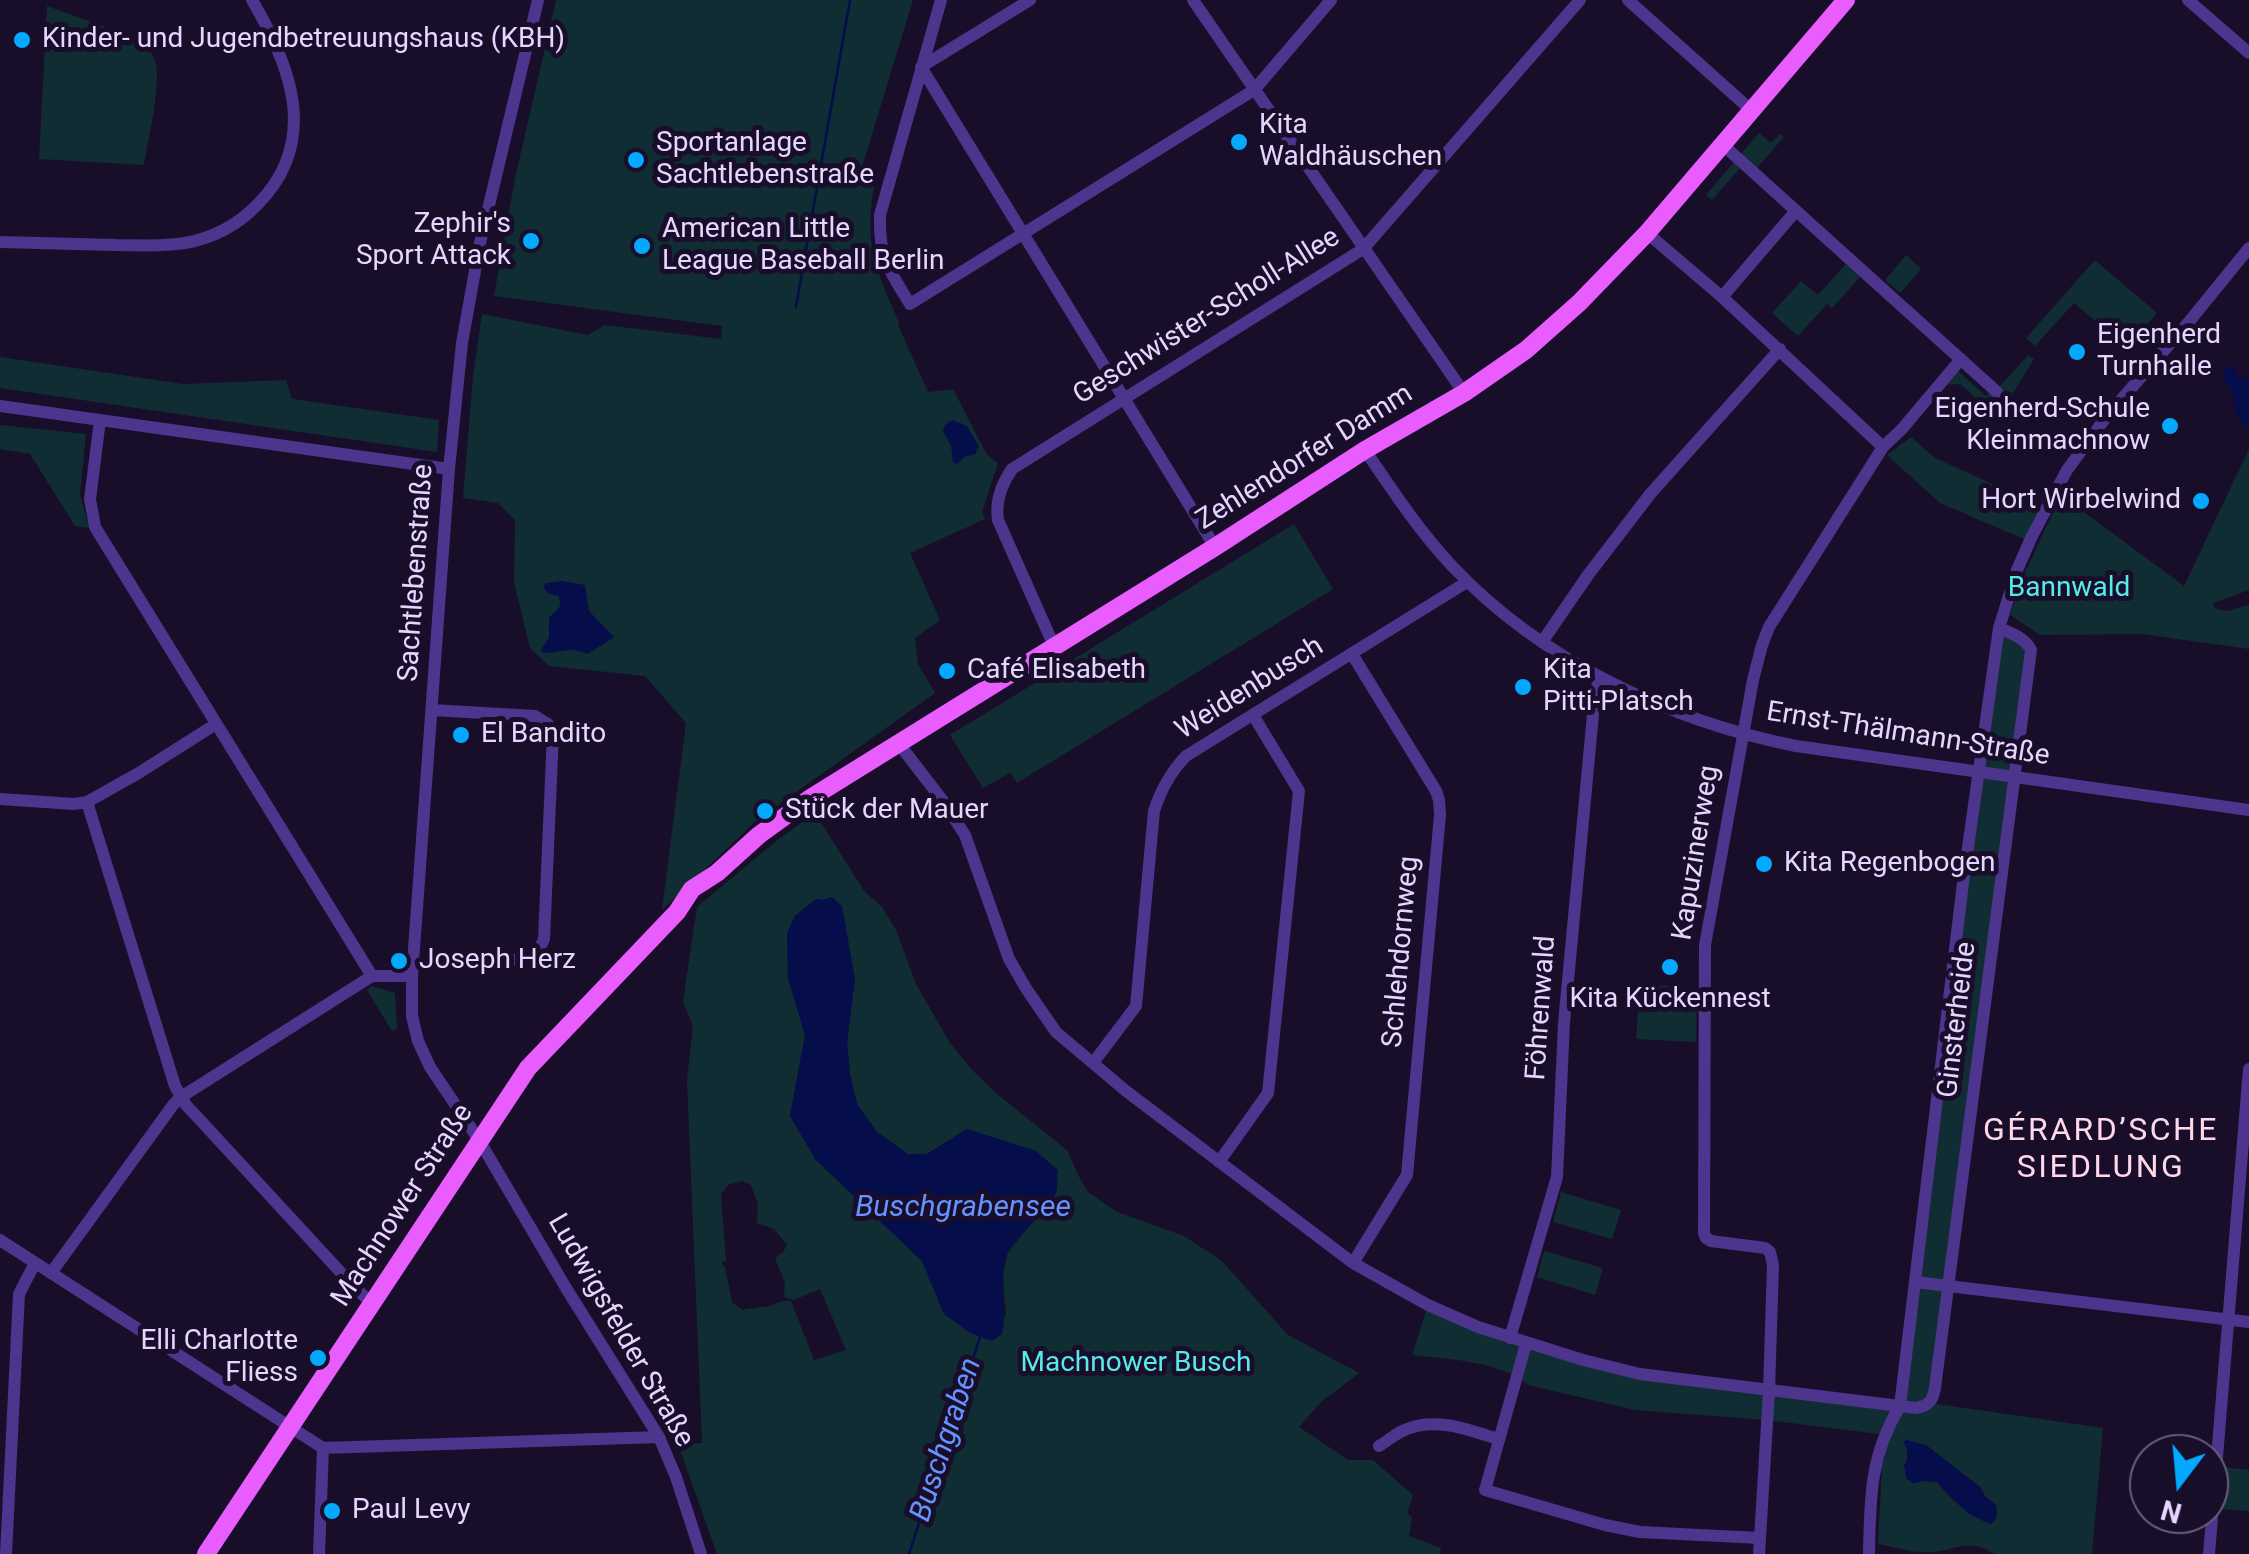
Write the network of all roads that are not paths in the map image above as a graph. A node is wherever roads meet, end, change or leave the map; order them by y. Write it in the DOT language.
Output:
graph roads {
  1 [pos="252,0"];
  2 [pos="538,0"];
  3 [pos="941,0"];
  4 [pos="1030,0"];
  5 [pos="1193,0"];
  6 [pos="1331,0"];
  7 [pos="1580,0"];
  8 [pos="1628,0"];
  9 [pos="1846,0"];
  10 [pos="2188,0"];
  11 [pos="2249,53"];
  12 [pos="921,67"];
  13 [pos="1254,90"];
  14 [pos="1751,110"];
  15 [pos="1722,144"];
  16 [pos="1796,212"];
  17 [pos="1023,233"];
  18 [pos="1646,233"];
  19 [pos="0,242"];
  20 [pos="2249,248"];
  21 [pos="1364,249"];
  22 [pos="1722,296"];
  23 [pos="1780,349"];
  24 [pos="1961,359"];
  25 [pos="1997,392"];
  26 [pos="1464,393"];
  27 [pos="1124,399"];
  28 [pos="0,406"];
  29 [pos="100,420"];
  30 [pos="1884,446"];
  31 [pos="1365,450"];
  32 [pos="450,468"];
  33 [pos="1215,547"];
  34 [pos="1467,582"];
  35 [pos="2000,628"];
  36 [pos="1542,642"];
  37 [pos="1054,646"];
  38 [pos="1352,654"];
  39 [pos="1600,677"];
  40 [pos="432,710"];
  41 [pos="1253,715"];
  42 [pos="216,724"];
  43 [pos="1742,734"];
  44 [pos="899,744"];
  45 [pos="1979,773"];
  46 [pos="2015,778"];
  47 [pos="0,800"];
  48 [pos="87,802"];
  49 [pos="2249,810"];
  50 [pos="699,889"];
  51 [pos="501,960"];
  52 [pos="372,976"];
  53 [pos="412,976"];
  54 [pos="1092,1063"];
  55 [pos="2249,1069"];
  56 [pos="182,1097"];
  57 [pos="479,1140"];
  58 [pos="1219,1162"];
  59 [pos="0,1240"];
  60 [pos="35,1263"];
  61 [pos="1353,1263"];
  62 [pos="51,1273"];
  63 [pos="1915,1282"];
  64 [pos="1949,1287"];
  65 [pos="372,1303"];
  66 [pos="2228,1320"];
  67 [pos="2249,1322"];
  68 [pos="1510,1338"];
  69 [pos="1526,1344"];
  70 [pos="1769,1391"];
  71 [pos="1900,1406"];
  72 [pos="290,1426"];
  73 [pos="659,1437"];
  74 [pos="1498,1438"];
  75 [pos="1379,1446"];
  76 [pos="323,1448"];
  77 [pos="1760,1538"];
  78 [pos="6,1554"];
  79 [pos="206,1554"];
  80 [pos="319,1554"];
  81 [pos="700,1554"];
  82 [pos="1759,1554"];
  83 [pos="1869,1554"];
  84 [pos="2209,1554"];
  1 -- 19 [label="street"];
  2 -- 32 [label="street, Sachtlebenstraße"];
  3 -- 12 [label="street"];
  4 -- 12 [label="street"];
  5 -- 13 [label="street"];
  6 -- 13 [label="street"];
  7 -- 21 [label="street, Geschwister-Scholl-Allee"];
  8 -- 14 [label="street"];
  9 -- 14 [label="main road, Zehlendorfer Damm"];
  10 -- 11 [label="street"];
  12 -- 17 [label="street"];
  12 -- 17 [label="street"];
  13 -- 17 [label="street"];
  13 -- 21 [label="street"];
  14 -- 15 [label="main road, Zehlendorfer Damm"];
  15 -- 16 [label="street"];
  15 -- 18 [label="main road, Zehlendorfer Damm"];
  16 -- 22 [label="street"];
  16 -- 24 [label="street"];
  17 -- 27 [label="street"];
  18 -- 22 [label="street"];
  18 -- 26 [label="main road, Zehlendorfer Damm"];
  20 -- 35 [label="street, Ginsterheide"];
  21 -- 26 [label="street"];
  21 -- 27 [label="street, Geschwister-Scholl-Allee"];
  22 -- 23 [label="street"];
  23 -- 30 [label="street"];
  23 -- 36 [label="street"];
  24 -- 25 [label="street"];
  24 -- 30 [label="street, Kapuzinerweg"];
  26 -- 31 [label="main road, Zehlendorfer Damm"];
  27 -- 33 [label="street"];
  27 -- 37 [label="street, Geschwister-Scholl-Allee"];
  28 -- 29 [label="street"];
  29 -- 32 [label="street"];
  29 -- 42 [label="street"];
  30 -- 43 [label="street, Kapuzinerweg"];
  31 -- 33 [label="main road, Zehlendorfer Damm"];
  31 -- 34 [label="street, Ernst-Thälmann-Straße"];
  32 -- 40 [label="street, Sachtlebenstraße"];
  33 -- 37 [label="main road, Zehlendorfer Damm"];
  34 -- 36 [label="street, Ernst-Thälmann-Straße"];
  34 -- 38 [label="street, Weidenbusch"];
  35 -- 45 [label="street, Ginsterheide"];
  35 -- 46 [label="street, Ginsterheide"];
  36 -- 39 [label="street, Ernst-Thälmann-Straße"];
  37 -- 44 [label="main road, Zehlendorfer Damm"];
  38 -- 41 [label="street, Weidenbusch"];
  38 -- 61 [label="street, Schlehdornweg"];
  39 -- 43 [label="street, Ernst-Thälmann-Straße"];
  39 -- 68 [label="street, Föhrenwald"];
  40 -- 51 [label="street"];
  40 -- 53 [label="street, Sachtlebenstraße"];
  41 -- 54 [label="street, Weidenbusch"];
  41 -- 58 [label="street"];
  42 -- 48 [label="street"];
  42 -- 52 [label="street"];
  43 -- 45 [label="street, Ernst-Thälmann-Straße"];
  43 -- 70 [label="street, Kapuzinerweg"];
  44 -- 50 [label="main road, Zehlendorfer Damm"];
  44 -- 54 [label="street"];
  45 -- 46 [label="street, Ernst-Thälmann-Straße"];
  45 -- 63 [label="street, Ginsterheide"];
  46 -- 49 [label="street, Ernst-Thälmann-Straße"];
  46 -- 64 [label="street, Ginsterheide"];
  47 -- 48 [label="street"];
  48 -- 56 [label="street"];
  50 -- 57 [label="main road, Machnower Straße"];
  52 -- 53 [label="street"];
  52 -- 56 [label="street"];
  53 -- 57 [label="street, Sachtlebenstraße"];
  54 -- 58 [label="street"];
  55 -- 66 [label="street"];
  56 -- 62 [label="street"];
  56 -- 65 [label="street"];
  57 -- 65 [label="main road, Machnower Straße"];
  57 -- 73 [label="street, Ludwigsfelder Straße"];
  58 -- 61 [label="street"];
  59 -- 60 [label="street"];
  60 -- 62 [label="street"];
  60 -- 78 [label="street"];
  61 -- 68 [label="street"];
  62 -- 72 [label="street"];
  63 -- 64 [label="street"];
  63 -- 71 [label="street, Ginsterheide"];
  64 -- 66 [label="street"];
  64 -- 71 [label="street, Ginsterheide"];
  65 -- 72 [label="main road, Machnower Straße"];
  66 -- 67 [label="street"];
  66 -- 84 [label="street"];
  68 -- 69 [label="street"];
  69 -- 70 [label="street"];
  69 -- 74 [label="street"];
  70 -- 71 [label="street"];
  70 -- 77 [label="street"];
  71 -- 83 [label="street, Ginsterheide"];
  72 -- 76 [label="street"];
  72 -- 79 [label="main road, Machnower Straße"];
  73 -- 76 [label="street"];
  73 -- 81 [label="street, Ludwigsfelder Straße"];
  74 -- 75 [label="street"];
  74 -- 77 [label="street"];
  76 -- 80 [label="street"];
  77 -- 82 [label="street"];
}
